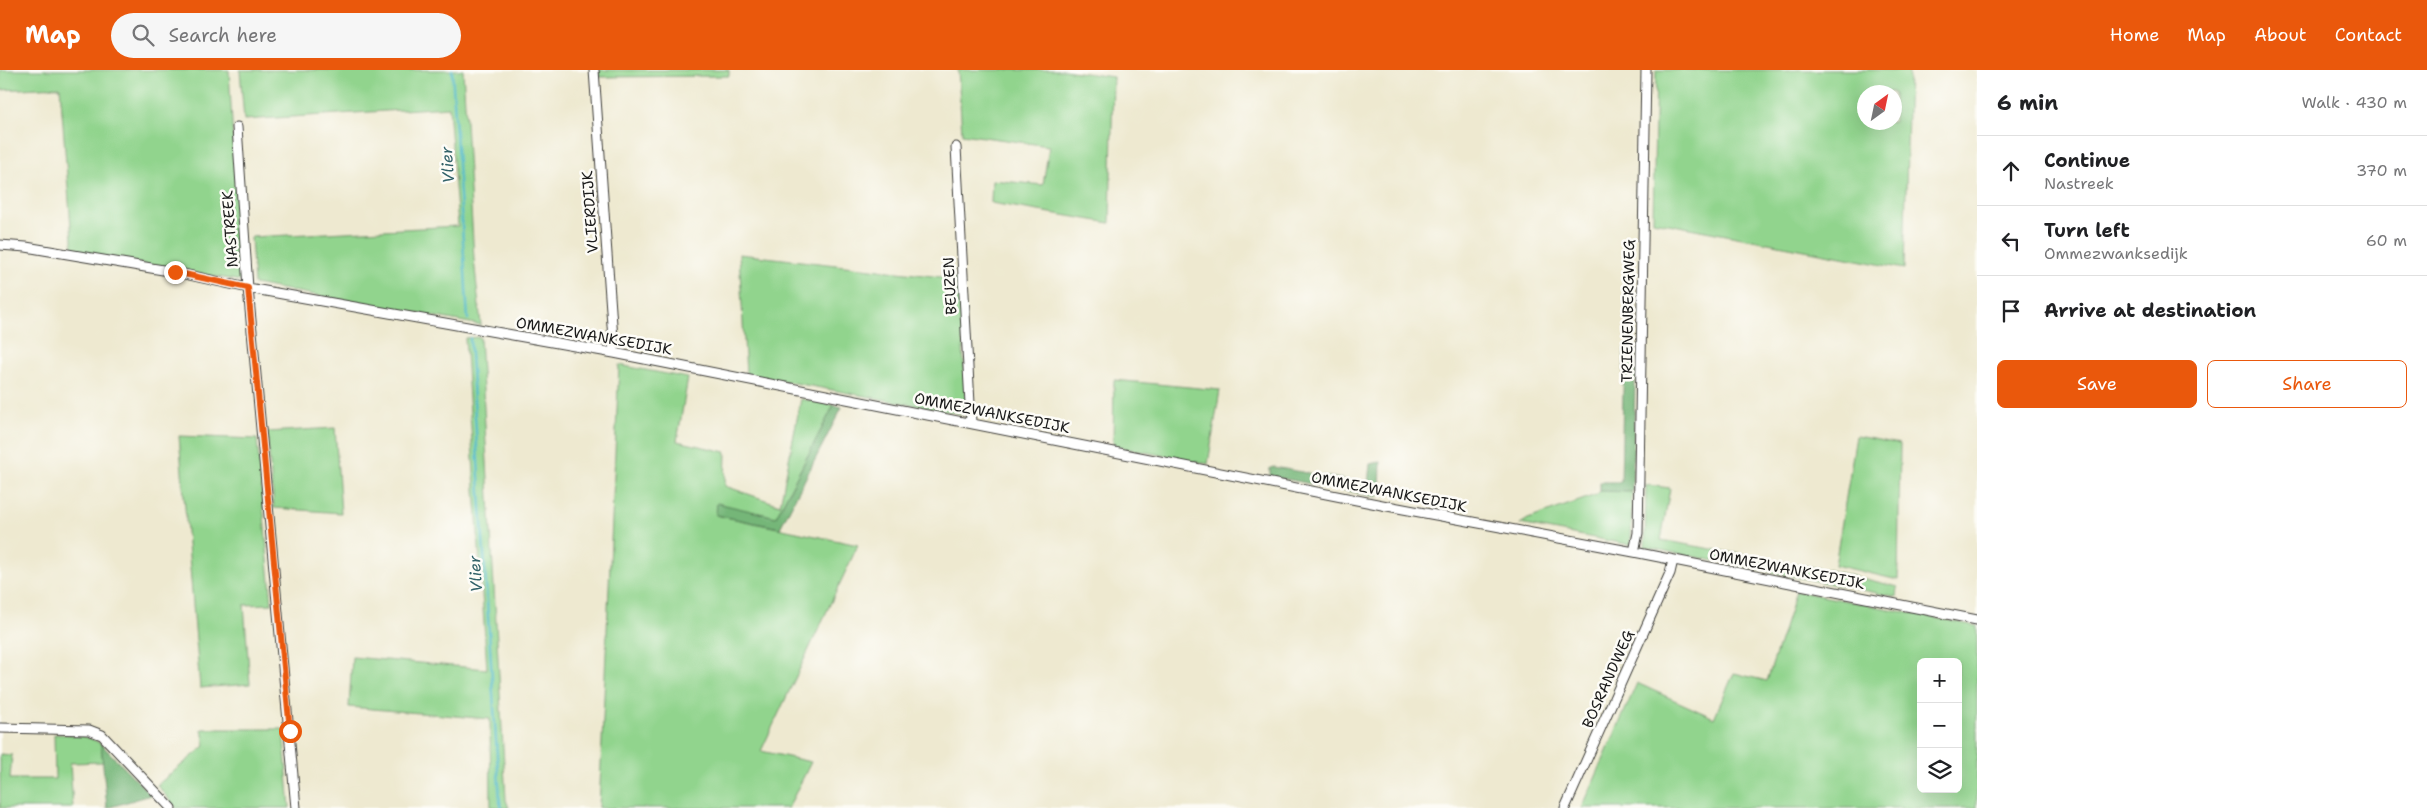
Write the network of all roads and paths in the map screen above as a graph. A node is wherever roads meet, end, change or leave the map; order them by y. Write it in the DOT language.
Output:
graph roads {
  1 [pos="594,70"];
  2 [pos="1646,70"];
  3 [pos="237,127"];
  4 [pos="956,147"];
  5 [pos="0,245"];
  6 [pos="248,288"];
  7 [pos="614,353"];
  8 [pos="971,422"];
  9 [pos="1634,552"];
  10 [pos="1673,560"];
  11 [pos="1977,620"];
  12 [pos="0,728"];
  13 [pos="171,808"];
  14 [pos="296,808"];
  15 [pos="1565,808"];
  1 -- 7 [label="street, VLIERDIJK"];
  2 -- 9 [label="street, TRIENENBERGWEG"];
  3 -- 6 [label="street, NASTREEK"];
  4 -- 8 [label="street, BEUZEN"];
  5 -- 6 [label="street, OMMEZWANKSEDIJK"];
  6 -- 7 [label="street, OMMEZWANKSEDIJK"];
  6 -- 14 [label="street, NASTREEK"];
  7 -- 8 [label="street, OMMEZWANKSEDIJK"];
  8 -- 9 [label="street, OMMEZWANKSEDIJK"];
  9 -- 10 [label="street, OMMEZWANKSEDIJK"];
  10 -- 11 [label="street, OMMEZWANKSEDIJK"];
  10 -- 15 [label="street, BOSRANDWEG"];
  12 -- 13 [label="street"];
}
